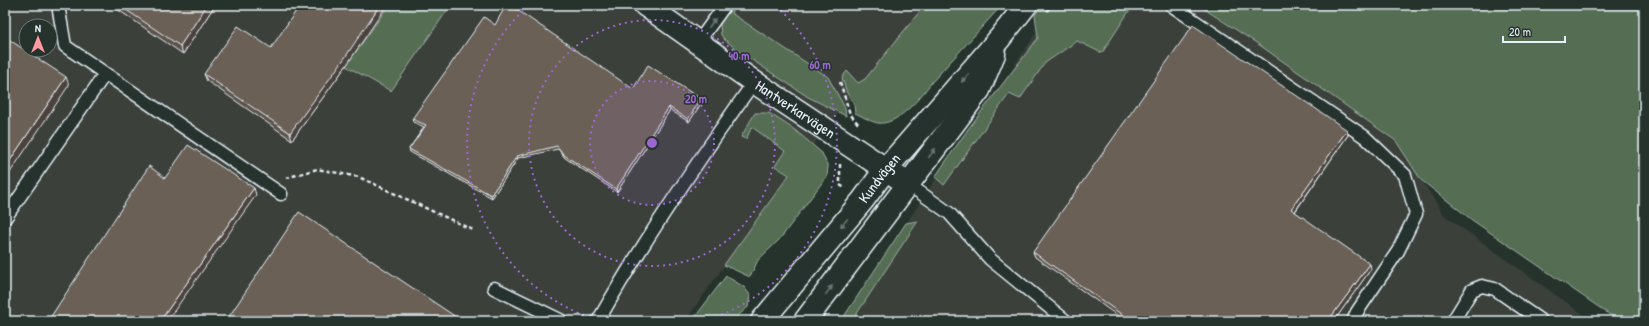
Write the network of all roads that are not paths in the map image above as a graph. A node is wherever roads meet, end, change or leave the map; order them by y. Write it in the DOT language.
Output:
graph roads {
  1 [pos="58,5"];
  2 [pos="645,5"];
  3 [pos="725,5"];
  4 [pos="1026,5"];
  5 [pos="1171,5"];
  6 [pos="1000,38"];
  7 [pos="699,41"];
  8 [pos="105,74"];
  9 [pos="754,82"];
  10 [pos="885,170"];
  11 [pos="908,184"];
  12 [pos="281,194"];
  13 [pos="5,218"];
  14 [pos="494,288"];
  15 [pos="562,321"];
  16 [pos="598,321"];
  17 [pos="762,321"];
  18 [pos="805,321"];
  19 [pos="1066,321"];
  20 [pos="1353,321"];
  21 [pos="1453,321"];
  22 [pos="1541,321"];
  1 -- 8 [label="lane"];
  2 -- 7 [label="street, Hantverkarvägen"];
  7 -- 3 [label="lane, one-way"];
  4 -- 6 [label="street, Kundvägen"];
  5 -- 20 [label="lane"];
  6 -- 10 [label="street, Kundvägen, one-way"];
  11 -- 6 [label="street, Kundvägen, one-way"];
  7 -- 9 [label="street, Hantverkarvägen"];
  8 -- 12 [label="lane"];
  8 -- 13 [label="lane"];
  9 -- 10 [label="street, Hantverkarvägen"];
  9 -- 16 [label="lane"];
  10 -- 11 [label="street, Hantverkarvägen"];
  10 -- 17 [label="street, Kundvägen, one-way"];
  18 -- 11 [label="street, Kundvägen, one-way"];
  11 -- 19 [label="lane"];
  14 -- 15 [label="lane"];
  21 -- 22 [label="lane"];
}
